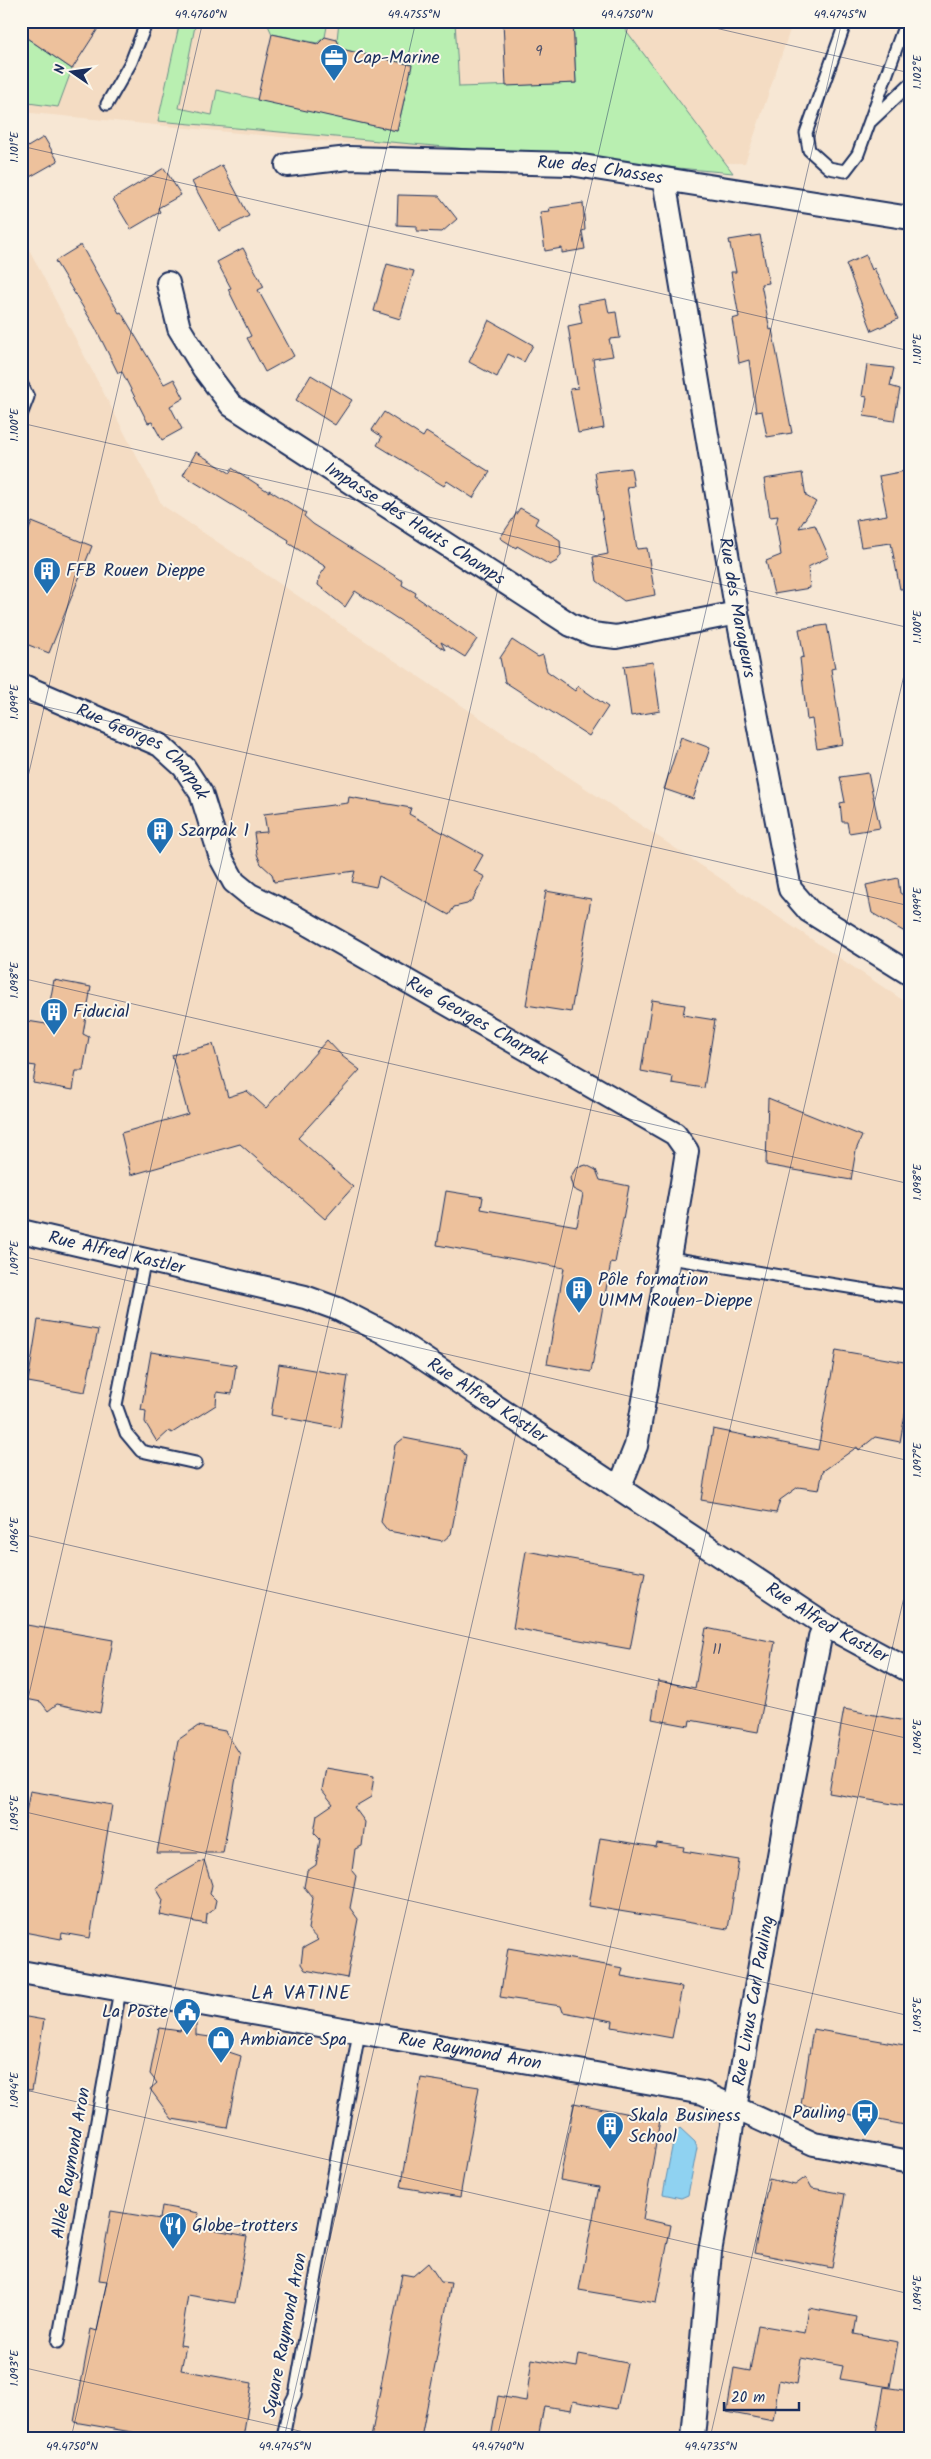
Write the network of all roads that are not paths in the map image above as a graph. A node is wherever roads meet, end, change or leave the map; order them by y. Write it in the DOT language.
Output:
graph roads {
  1 [pos="147,21"];
  2 [pos="846,21"];
  3 [pos="906,21"];
  4 [pos="910,84"];
  5 [pos="107,104"];
  6 [pos="870,122"];
  7 [pos="287,165"];
  8 [pos="664,180"];
  9 [pos="910,218"];
  10 [pos="168,283"];
  11 [pos="21,383"];
  12 [pos="21,415"];
  13 [pos="738,613"];
  14 [pos="21,685"];
  15 [pos="910,974"];
  16 [pos="21,1231"];
  17 [pos="144,1258"];
  18 [pos="670,1258"];
  19 [pos="910,1297"];
  20 [pos="196,1463"];
  21 [pos="620,1486"];
  22 [pos="826,1625"];
  23 [pos="910,1670"];
  24 [pos="21,1972"];
  25 [pos="120,1990"];
  26 [pos="359,2032"];
  27 [pos="735,2108"];
  28 [pos="910,2162"];
  29 [pos="58,2342"];
  30 [pos="283,2438"];
  31 [pos="693,2438"];
  1 -- 5 [label="lane"];
  2 -- 6 [label="lane"];
  3 -- 6 [label="lane"];
  4 -- 6 [label="lane"];
  7 -- 8 [label="street, Rue des Chasses"];
  8 -- 9 [label="street, Rue des Chasses"];
  8 -- 13 [label="street, Rue des Marayeurs"];
  10 -- 13 [label="street, Impasse des Hauts Champs"];
  11 -- 12 [label="lane"];
  13 -- 15 [label="street, Rue des Marayeurs"];
  14 -- 18 [label="street, Rue Georges Charpak"];
  16 -- 17 [label="street, Rue Alfred Kastler"];
  17 -- 20 [label="lane"];
  17 -- 21 [label="street, Rue Alfred Kastler"];
  18 -- 19 [label="lane"];
  18 -- 21 [label="street, Rue Georges Charpak"];
  21 -- 22 [label="street, Rue Alfred Kastler"];
  22 -- 23 [label="street, Rue Alfred Kastler"];
  22 -- 27 [label="street, Rue Linus Carl Pauling"];
  24 -- 25 [label="street, Rue Raymond Aron"];
  25 -- 26 [label="street, Rue Raymond Aron"];
  25 -- 29 [label="lane, Allée Raymond Aron"];
  26 -- 27 [label="street, Rue Raymond Aron"];
  26 -- 30 [label="lane, Square Raymond Aron"];
  27 -- 28 [label="street, Rue Raymond Aron"];
  27 -- 31 [label="street, Rue Linus Carl Pauling"];
}
